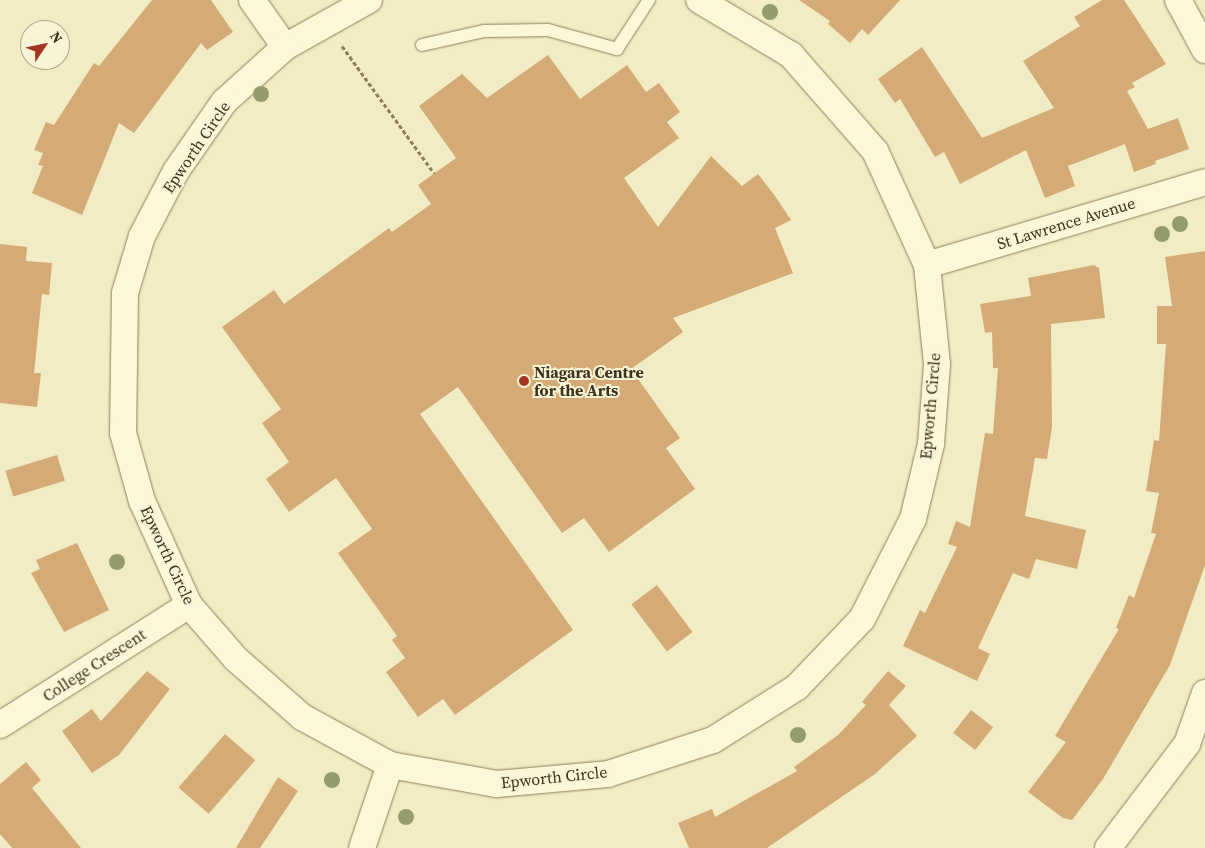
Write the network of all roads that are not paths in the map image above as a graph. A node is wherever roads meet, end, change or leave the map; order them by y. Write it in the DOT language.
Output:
graph roads {
  1 [pos="252,0"];
  2 [pos="369,0"];
  3 [pos="648,0"];
  4 [pos="699,0"];
  5 [pos="1178,0"];
  6 [pos="422,45"];
  7 [pos="285,47"];
  8 [pos="1205,50"];
  9 [pos="1205,182"];
  10 [pos="927,264"];
  11 [pos="189,604"];
  12 [pos="1205,693"];
  13 [pos="0,725"];
  14 [pos="1196,745"];
  15 [pos="390,765"];
  16 [pos="362,848"];
  17 [pos="1108,848"];
  1 -- 7 [label="street"];
  2 -- 7 [label="street, Epworth Circle"];
  3 -- 6 [label="lane"];
  4 -- 10 [label="street, Epworth Circle"];
  5 -- 8 [label="street"];
  7 -- 11 [label="street, Epworth Circle"];
  9 -- 10 [label="street, St Lawrence Avenue"];
  10 -- 15 [label="street, Epworth Circle"];
  11 -- 13 [label="street, College Crescent"];
  11 -- 15 [label="street, Epworth Circle"];
  12 -- 14 [label="street"];
  14 -- 17 [label="street"];
  15 -- 16 [label="street"];
}
